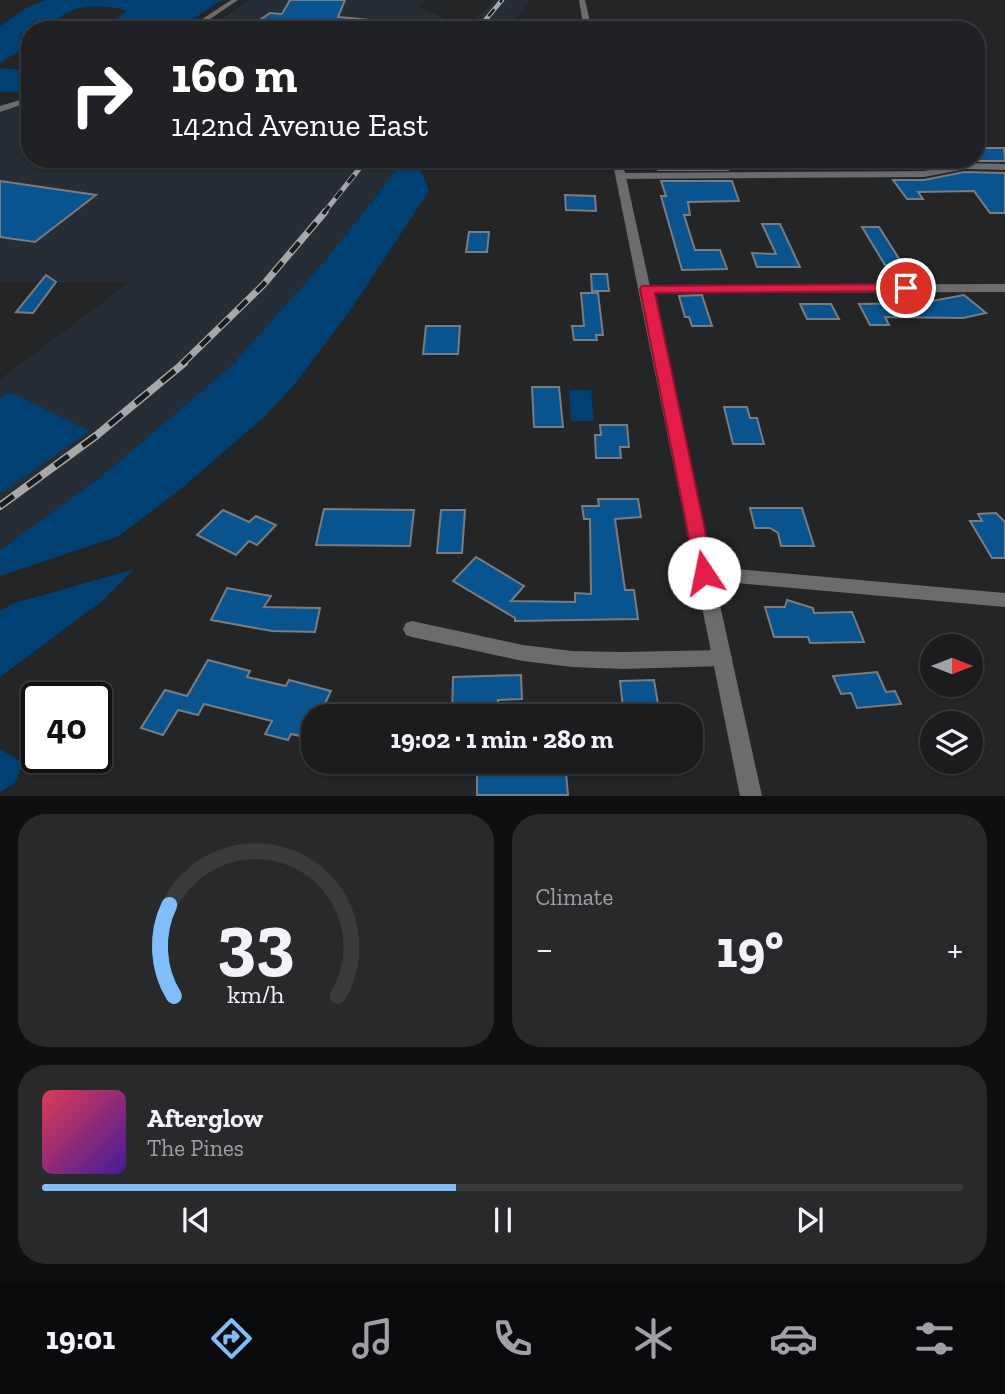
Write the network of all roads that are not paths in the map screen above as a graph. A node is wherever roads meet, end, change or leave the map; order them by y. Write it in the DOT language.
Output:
graph roads {
  1 [pos="235,0"];
  2 [pos="582,0"];
  3 [pos="203,21"];
  4 [pos="586,21"];
  5 [pos="21,102"];
  6 [pos="0,109"];
  7 [pos="985,166"];
  8 [pos="1005,167"];
  9 [pos="619,168"];
  10 [pos="956,168"];
  11 [pos="621,176"];
  12 [pos="1005,288"];
  13 [pos="647,289"];
  14 [pos="704,573"];
  15 [pos="1005,600"];
  16 [pos="412,629"];
  17 [pos="723,658"];
  18 [pos="751,796"];
  1 -- 3 [label="street"];
  2 -- 4 [label="street"];
  5 -- 6 [label="street"];
  7 -- 8 [label="street"];
  9 -- 11 [label="street"];
  10 -- 11 [label="street"];
  11 -- 13 [label="street"];
  12 -- 13 [label="street"];
  13 -- 14 [label="street"];
  14 -- 15 [label="street"];
  14 -- 17 [label="street"];
  16 -- 17 [label="street"];
  17 -- 18 [label="street"];
}
